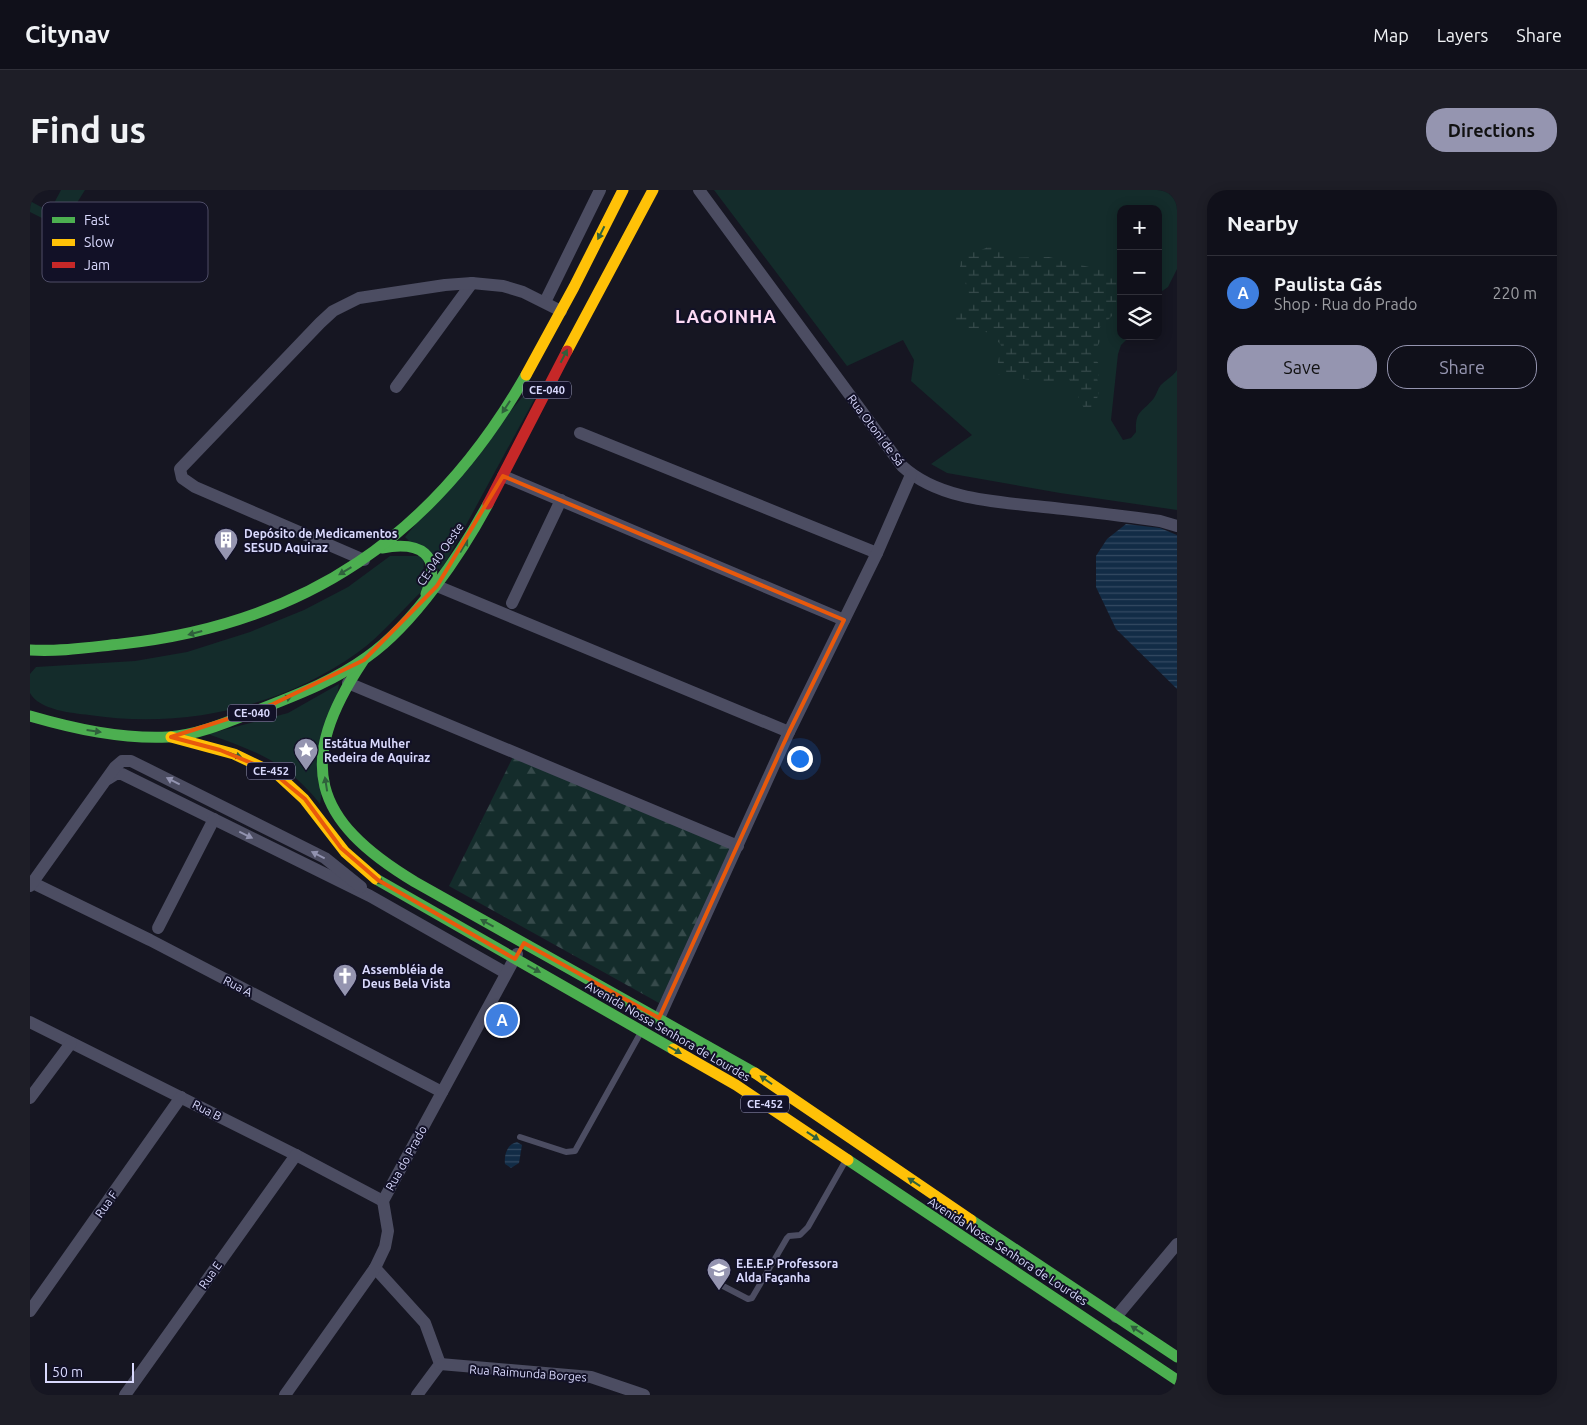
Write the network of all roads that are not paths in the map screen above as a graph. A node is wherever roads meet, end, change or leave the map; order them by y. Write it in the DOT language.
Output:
graph roads {
  1 [pos="600,190"];
  2 [pos="623,190"];
  3 [pos="652,190"];
  4 [pos="699,190"];
  5 [pos="472,283"];
  6 [pos="545,302"];
  7 [pos="561,311"];
  8 [pos="396,387"];
  9 [pos="580,433"];
  10 [pos="911,475"];
  11 [pos="503,476"];
  12 [pos="561,500"];
  13 [pos="1177,526"];
  14 [pos="382,548"];
  15 [pos="877,553"];
  16 [pos="364,560"];
  17 [pos="437,586"];
  18 [pos="512,603"];
  19 [pos="416,610"];
  20 [pos="844,620"];
  21 [pos="83,647"];
  22 [pos="30,650"];
  23 [pos="38,660"];
  24 [pos="364,660"];
  25 [pos="348,683"];
  26 [pos="30,706"];
  27 [pos="30,716"];
  28 [pos="72,728"];
  29 [pos="789,732"];
  30 [pos="171,737"];
  31 [pos="108,779"];
  32 [pos="214,819"];
  33 [pos="738,846"];
  34 [pos="31,884"];
  35 [pos="370,896"];
  36 [pos="158,928"];
  37 [pos="524,943"];
  38 [pos="514,959"];
  39 [pos="506,973"];
  40 [pos="659,1018"];
  41 [pos="30,1022"];
  42 [pos="642,1031"];
  43 [pos="71,1043"];
  44 [pos="442,1092"];
  45 [pos="181,1097"];
  46 [pos="30,1098"];
  47 [pos="520,1137"];
  48 [pos="296,1155"];
  49 [pos="846,1160"];
  50 [pos="383,1201"];
  51 [pos="1177,1244"];
  52 [pos="375,1268"];
  53 [pos="723,1286"];
  54 [pos="30,1311"];
  55 [pos="1116,1317"];
  56 [pos="1177,1357"];
  57 [pos="440,1364"];
  58 [pos="1177,1380"];
  59 [pos="125,1395"];
  60 [pos="285,1395"];
  61 [pos="416,1395"];
  62 [pos="644,1395"];
  1 -- 6 [label="street"];
  2 -- 7 [label="main road, CE-040, one-way"];
  11 -- 3 [label="main road, CE-040 Oeste / CE-040, one-way"];
  4 -- 10 [label="street, Rua Otoni de Sá"];
  5 -- 6 [label="street"];
  5 -- 8 [label="street"];
  5 -- 16 [label="street"];
  6 -- 7 [label="street"];
  7 -- 14 [label="main road, CE-040, one-way"];
  9 -- 15 [label="street"];
  10 -- 13 [label="street, Rua Otoni de Sá"];
  10 -- 15 [label="street"];
  11 -- 12 [label="street"];
  17 -- 11 [label="main road, CE-040 Oeste / CE-040, one-way"];
  12 -- 18 [label="street"];
  12 -- 20 [label="street"];
  14 -- 16 [label="main road, CE-040"];
  14 -- 19 [label="main road"];
  15 -- 20 [label="street"];
  16 -- 21 [label="main road, CE-040, one-way"];
  17 -- 19 [label="main road, CE-040 Oeste / CE-040"];
  17 -- 29 [label="street"];
  19 -- 24 [label="main road, CE-040 Oeste / CE-040"];
  20 -- 29 [label="street"];
  21 -- 22 [label="main road, CE-040"];
  21 -- 23 [label="main road"];
  24 -- 25 [label="main road, CE-452"];
  30 -- 24 [label="main road, CE-040 Oeste / CE-040, one-way"];
  25 -- 33 [label="street"];
  37 -- 25 [label="main road, Avenida Nossa Senhora de Lourdes / CE-452, one-way"];
  26 -- 28 [label="main road"];
  27 -- 28 [label="main road, CE-040 Oeste / CE-040"];
  28 -- 30 [label="main road, CE-040 Oeste / CE-040, one-way"];
  29 -- 33 [label="street"];
  30 -- 38 [label="main road, Avenida Nossa Senhora de Lourdes / CE-452, one-way"];
  31 -- 32 [label="street"];
  31 -- 34 [label="street"];
  35 -- 31 [label="street, one-way"];
  32 -- 35 [label="street, one-way"];
  32 -- 36 [label="street"];
  33 -- 40 [label="street"];
  34 -- 44 [label="street, Rua A"];
  35 -- 39 [label="street"];
  37 -- 38 [label="street, Rua do Prado"];
  37 -- 40 [label="main road, Avenida Nossa Senhora de Lourdes / CE-452"];
  38 -- 39 [label="street, Rua do Prado"];
  38 -- 42 [label="main road, Avenida Nossa Senhora de Lourdes / CE-452, one-way"];
  39 -- 44 [label="street, Rua do Prado"];
  55 -- 40 [label="main road, Avenida Nossa Senhora de Lourdes / CE-452, one-way"];
  41 -- 43 [label="street, Rua B"];
  42 -- 47 [label="lane"];
  42 -- 49 [label="main road, Avenida Nossa Senhora de Lourdes / CE-452, one-way"];
  43 -- 45 [label="street, Rua B"];
  43 -- 46 [label="street"];
  44 -- 50 [label="street, Rua do Prado"];
  45 -- 48 [label="street, Rua B"];
  45 -- 54 [label="street, Rua F"];
  48 -- 50 [label="street, Rua B"];
  48 -- 59 [label="street, Rua E"];
  49 -- 53 [label="lane"];
  49 -- 58 [label="main road, Avenida Nossa Senhora de Lourdes / CE-452"];
  50 -- 52 [label="street, Rua do Prado"];
  51 -- 55 [label="street"];
  52 -- 57 [label="street"];
  52 -- 60 [label="street, Rua do Prado"];
  56 -- 55 [label="main road, Avenida Nossa Senhora de Lourdes / CE-452, one-way"];
  57 -- 61 [label="street"];
  57 -- 62 [label="street, Rua Raimunda Borges"];
}
